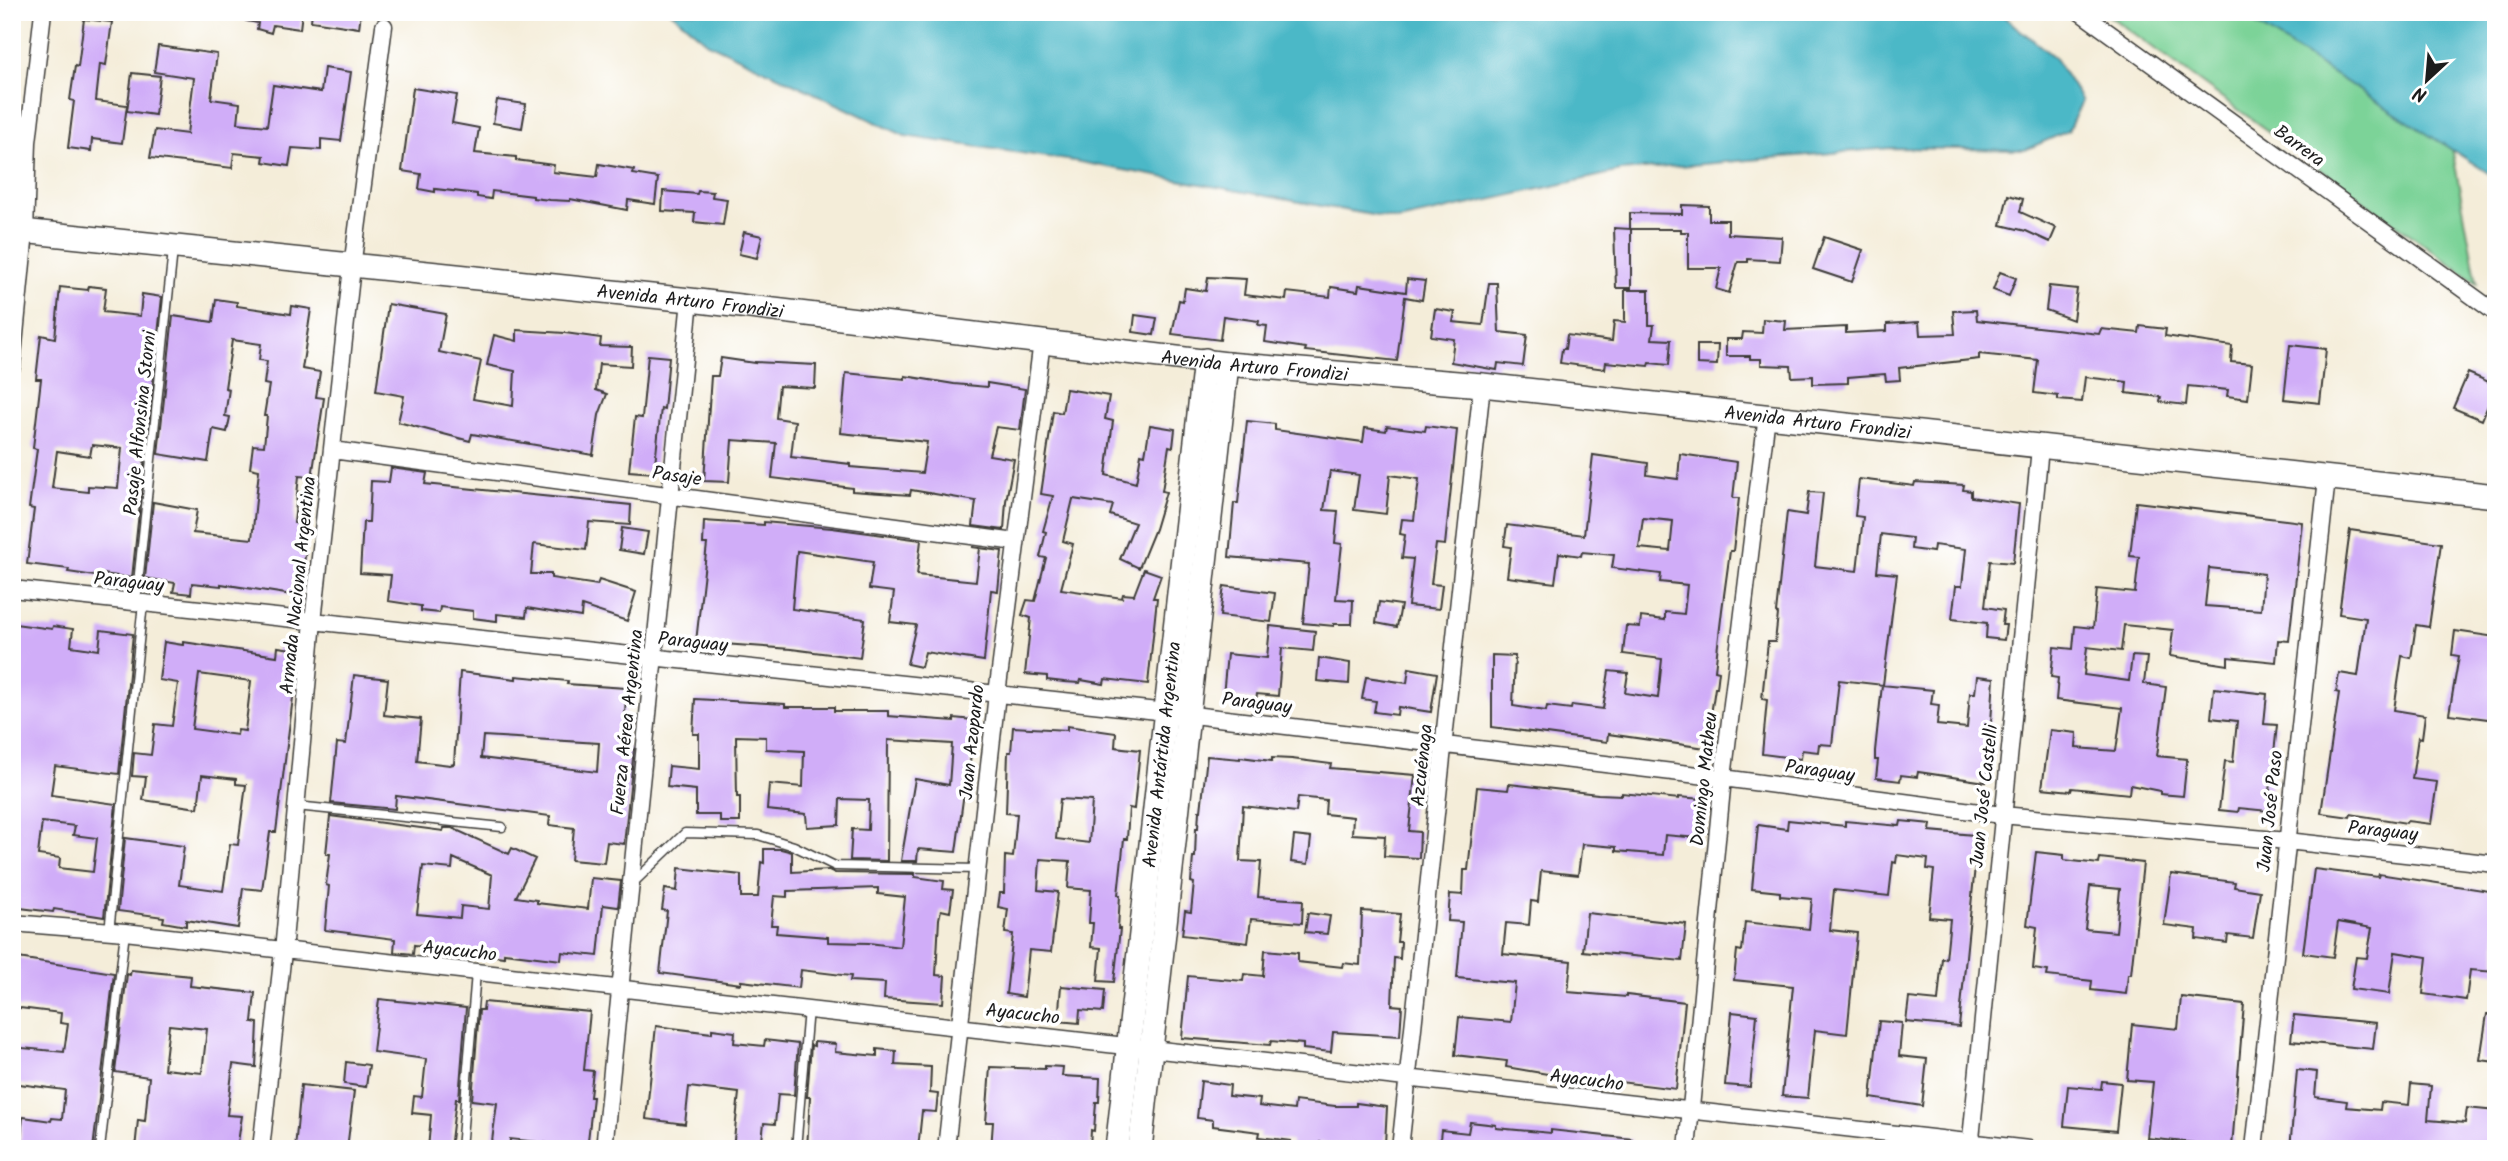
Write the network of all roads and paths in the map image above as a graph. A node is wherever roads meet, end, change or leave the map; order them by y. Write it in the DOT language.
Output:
graph roads {
  1 [pos="43,12"];
  2 [pos="2080,12"];
  3 [pos="384,26"];
  4 [pos="19,231"];
  5 [pos="174,248"];
  6 [pos="352,267"];
  7 [pos="690,300"];
  8 [pos="2496,313"];
  9 [pos="1042,341"];
  10 [pos="1216,362"];
  11 [pos="12,366"];
  12 [pos="1482,385"];
  13 [pos="1767,415"];
  14 [pos="2040,448"];
  15 [pos="332,450"];
  16 [pos="2327,478"];
  17 [pos="670,495"];
  18 [pos="2496,496"];
  19 [pos="1016,542"];
  20 [pos="12,589"];
  21 [pos="140,603"];
  22 [pos="313,621"];
  23 [pos="653,658"];
  24 [pos="997,694"];
  25 [pos="1177,713"];
  26 [pos="1444,746"];
  27 [pos="1723,778"];
  28 [pos="296,806"];
  29 [pos="2002,815"];
  30 [pos="502,827"];
  31 [pos="2287,841"];
  32 [pos="2496,864"];
  33 [pos="978,869"];
  34 [pos="631,886"];
  35 [pos="12,923"];
  36 [pos="117,932"];
  37 [pos="283,952"];
  38 [pos="476,973"];
  39 [pos="620,988"];
  40 [pos="808,1009"];
  41 [pos="961,1027"];
  42 [pos="1140,1046"];
  43 [pos="1408,1078"];
  44 [pos="1691,1112"];
  45 [pos="1970,1145"];
  46 [pos="100,1149"];
  47 [pos="261,1149"];
  48 [pos="461,1149"];
  49 [pos="604,1149"];
  50 [pos="796,1149"];
  51 [pos="946,1149"];
  52 [pos="1117,1149"];
  53 [pos="1140,1149"];
  54 [pos="1400,1149"];
  55 [pos="1687,1149"];
  56 [pos="2029,1149"];
  57 [pos="2254,1149"];
  1 -- 4 [label="street"];
  2 -- 8 [label="street, Barrera"];
  3 -- 6 [label="street, Armada Nacional Argentina"];
  4 -- 5 [label="main road, Avenida Arturo Frondizi"];
  4 -- 11 [label="street"];
  5 -- 6 [label="main road, Avenida Arturo Frondizi"];
  5 -- 21 [label="lane, Pasaje Alfonsina Storni"];
  6 -- 7 [label="main road, Avenida Arturo Frondizi"];
  6 -- 15 [label="street, Armada Nacional Argentina"];
  7 -- 9 [label="main road, Avenida Arturo Frondizi"];
  7 -- 17 [label="street, Fuerza Aérea Argentina"];
  9 -- 10 [label="main road, Avenida Arturo Frondizi"];
  9 -- 19 [label="street, Juan Azopardo"];
  10 -- 12 [label="main road, Avenida Arturo Frondizi"];
  10 -- 25 [label="main road, Avenida Antártida Argentina"];
  12 -- 13 [label="main road, Avenida Arturo Frondizi"];
  12 -- 26 [label="street, Azcuénaga"];
  13 -- 14 [label="main road, Avenida Arturo Frondizi"];
  13 -- 27 [label="street, Domingo Matheu"];
  14 -- 16 [label="main road, Avenida Arturo Frondizi"];
  14 -- 29 [label="street, Juan José Castelli"];
  15 -- 17 [label="street, Pasaje"];
  15 -- 22 [label="street, Armada Nacional Argentina"];
  16 -- 18 [label="main road, Avenida Arturo Frondizi"];
  16 -- 31 [label="street, Juan José Paso"];
  17 -- 19 [label="street, Pasaje"];
  17 -- 23 [label="street, Fuerza Aérea Argentina"];
  19 -- 24 [label="street, Juan Azopardo"];
  20 -- 21 [label="street, Paraguay"];
  21 -- 22 [label="street, Paraguay"];
  21 -- 36 [label="lane, Pasaje Alfonsina Storni"];
  22 -- 23 [label="street, Paraguay"];
  22 -- 28 [label="street, Armada Nacional Argentina"];
  23 -- 24 [label="street, Paraguay"];
  23 -- 34 [label="street, Fuerza Aérea Argentina"];
  24 -- 25 [label="street, Paraguay"];
  24 -- 33 [label="street, Juan Azopardo"];
  25 -- 26 [label="street, Paraguay"];
  25 -- 42 [label="main road, Avenida Antártida Argentina"];
  26 -- 27 [label="street, Paraguay"];
  26 -- 43 [label="street, Azcuénaga"];
  27 -- 29 [label="street, Paraguay"];
  27 -- 44 [label="street, Domingo Matheu"];
  28 -- 30 [label="lane"];
  28 -- 37 [label="street, Armada Nacional Argentina"];
  29 -- 31 [label="street, Paraguay"];
  29 -- 45 [label="street, Juan José Castelli"];
  31 -- 32 [label="street, Paraguay"];
  31 -- 57 [label="street, Juan José Paso"];
  33 -- 34 [label="lane"];
  33 -- 41 [label="street, Juan Azopardo"];
  34 -- 39 [label="street, Fuerza Aérea Argentina"];
  35 -- 36 [label="street, Ayacucho"];
  36 -- 37 [label="street, Ayacucho"];
  36 -- 46 [label="lane, Pasaje Alfonsina Storni"];
  37 -- 38 [label="street, Ayacucho"];
  37 -- 47 [label="street, Armada Nacional Argentina"];
  38 -- 39 [label="street, Ayacucho"];
  38 -- 48 [label="lane"];
  39 -- 40 [label="street, Ayacucho"];
  39 -- 49 [label="street, Fuerza Aérea Argentina"];
  40 -- 41 [label="street, Ayacucho"];
  40 -- 50 [label="lane"];
  41 -- 42 [label="street, Ayacucho"];
  41 -- 51 [label="street, Juan Azopardo"];
  42 -- 43 [label="street, Ayacucho"];
  42 -- 52 [label="main road, Avenida Antártida Argentina"];
  42 -- 53 [label="main road, Avenida Antártida Argentina"];
  43 -- 44 [label="street, Ayacucho"];
  43 -- 54 [label="street, Azcuénaga"];
  44 -- 45 [label="street, Ayacucho"];
  44 -- 55 [label="street, Domingo Matheu"];
  45 -- 56 [label="street, Ayacucho"];
}
